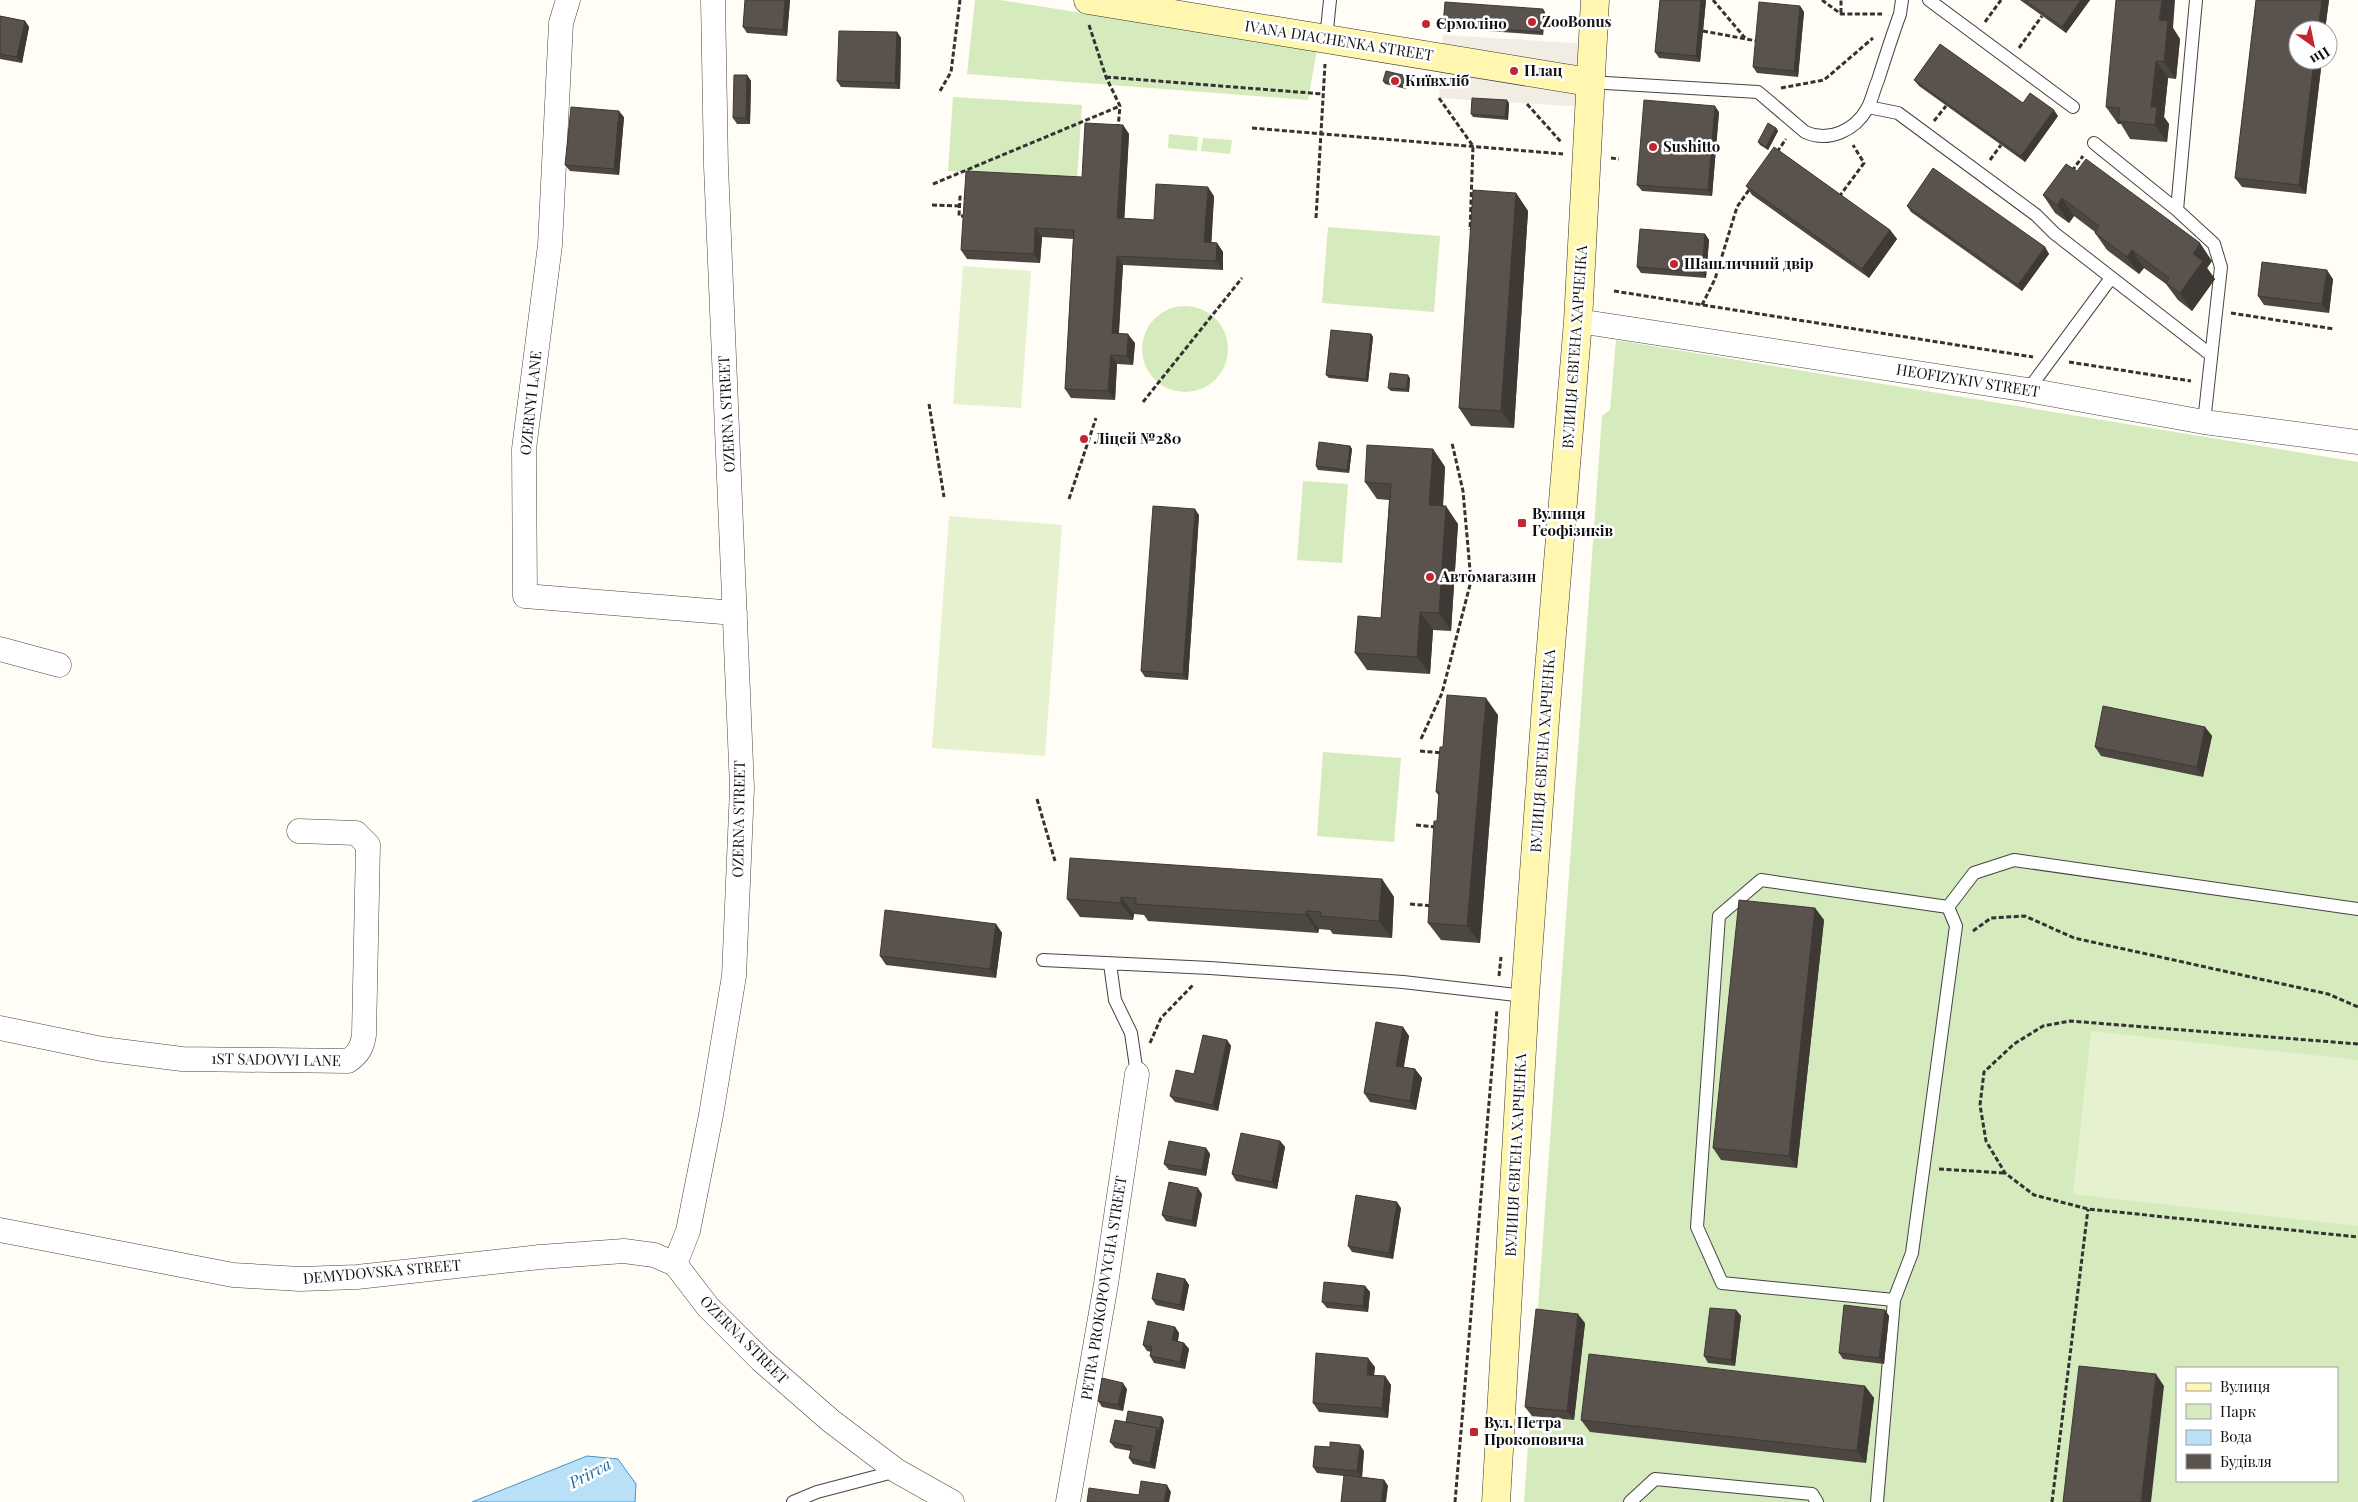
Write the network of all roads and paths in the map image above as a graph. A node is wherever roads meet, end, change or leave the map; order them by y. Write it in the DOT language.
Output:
graph roads {
  1 [pos="568,0"];
  2 [pos="713,0"];
  3 [pos="960,0"];
  4 [pos="1330,0"];
  5 [pos="1595,0"];
  6 [pos="1713,0"];
  7 [pos="1822,0"];
  8 [pos="1842,0"];
  9 [pos="1902,0"];
  10 [pos="1929,0"];
  11 [pos="2001,0"];
  12 [pos="2196,0"];
  13 [pos="1088,10"];
  14 [pos="1841,14"];
  15 [pos="1900,14"];
  16 [pos="2042,16"];
  17 [pos="1703,31"];
  18 [pos="1976,35"];
  19 [pos="1745,38"];
  20 [pos="1326,39"];
  21 [pos="1760,41"];
  22 [pos="2010,60"];
  23 [pos="1106,77"];
  24 [pos="1590,82"];
  25 [pos="940,91"];
  26 [pos="1758,92"];
  27 [pos="1323,94"];
  28 [pos="1439,98"];
  29 [pos="1527,104"];
  30 [pos="1120,106"];
  31 [pos="1868,107"];
  32 [pos="2073,107"];
  33 [pos="1797,124"];
  34 [pos="1252,128"];
  35 [pos="1844,131"];
  36 [pos="1118,134"];
  37 [pos="1320,134"];
  38 [pos="2094,143"];
  39 [pos="1472,146"];
  40 [pos="1775,154"];
  41 [pos="1579,155"];
  42 [pos="1619,159"];
  43 [pos="2070,172"];
  44 [pos="933,184"];
  45 [pos="1753,185"];
  46 [pos="971,198"];
  47 [pos="1838,198"];
  48 [pos="932,205"];
  49 [pos="959,206"];
  50 [pos="2177,210"];
  51 [pos="970,216"];
  52 [pos="1316,218"];
  53 [pos="1476,235"];
  54 [pos="1242,278"];
  55 [pos="2112,278"];
  56 [pos="1614,290"];
  57 [pos="1702,306"];
  58 [pos="2216,311"];
  59 [pos="1578,321"];
  60 [pos="2334,329"];
  61 [pos="2211,355"];
  62 [pos="2053,360"];
  63 [pos="2208,384"];
  64 [pos="2028,390"];
  65 [pos="1143,402"];
  66 [pos="929,404"];
  67 [pos="1096,418"];
  68 [pos="2204,422"];
  69 [pos="2358,442"];
  70 [pos="1452,443"];
  71 [pos="944,497"];
  72 [pos="1068,499"];
  73 [pos="1455,580"];
  74 [pos="1470,581"];
  75 [pos="735,613"];
  76 [pos="0,649"];
  77 [pos="59,665"];
  78 [pos="1421,740"];
  79 [pos="1420,751"];
  80 [pos="1447,753"];
  81 [pos="1036,799"];
  82 [pos="1416,825"];
  83 [pos="1441,827"];
  84 [pos="299,831"];
  85 [pos="1055,861"];
  86 [pos="1410,904"];
  87 [pos="1435,906"];
  88 [pos="1948,907"];
  89 [pos="2358,909"];
  90 [pos="1953,944"];
  91 [pos="1501,954"];
  92 [pos="1043,960"];
  93 [pos="1110,964"];
  94 [pos="1210,968"];
  95 [pos="1498,993"];
  96 [pos="1525,996"];
  97 [pos="2358,1007"];
  98 [pos="0,1028"];
  99 [pos="2358,1044"];
  100 [pos="1137,1074"];
  101 [pos="1923,1168"];
  102 [pos="2004,1173"];
  103 [pos="2088,1209"];
  104 [pos="0,1230"];
  105 [pos="2358,1237"];
  106 [pos="675,1264"];
  107 [pos="1894,1300"];
  108 [pos="896,1471"];
  109 [pos="793,1502"];
  110 [pos="952,1502"];
  111 [pos="1068,1502"];
  112 [pos="1455,1502"];
  113 [pos="1496,1502"];
  114 [pos="1630,1502"];
  115 [pos="1817,1502"];
  116 [pos="1876,1502"];
  117 [pos="2052,1502"];
  1 -- 75 [label="street, OZERNYI LANE"];
  2 -- 75 [label="street, OZERNA STREET"];
  3 -- 25 [label="path"];
  4 -- 20 [label="lane"];
  5 -- 24 [label="main road, ВУЛИЦЯ ЄВГЕНА ХАРЧЕНКА"];
  6 -- 19 [label="path"];
  7 -- 14 [label="path"];
  8 -- 14 [label="path"];
  9 -- 15 [label="lane"];
  10 -- 18 [label="lane"];
  11 -- 18 [label="path"];
  12 -- 50 [label="lane"];
  13 -- 20 [label="main road, IVANA DIACHENKA STREET"];
  13 -- 23 [label="path"];
  14 -- 15 [label="path"];
  15 -- 26 [label="path"];
  15 -- 31 [label="lane"];
  16 -- 22 [label="path"];
  17 -- 19 [label="path"];
  18 -- 22 [label="lane"];
  19 -- 21 [label="path"];
  20 -- 24 [label="main road, IVANA DIACHENKA STREET"];
  20 -- 27 [label="path"];
  22 -- 32 [label="lane"];
  23 -- 27 [label="path"];
  23 -- 30 [label="path"];
  24 -- 26 [label="lane"];
  24 -- 41 [label="main road, ВУЛИЦЯ ЄВГЕНА ХАРЧЕНКА"];
  26 -- 33 [label="lane"];
  27 -- 37 [label="path"];
  28 -- 39 [label="path"];
  29 -- 41 [label="path"];
  30 -- 36 [label="path"];
  30 -- 44 [label="path"];
  31 -- 35 [label="lane"];
  31 -- 55 [label="lane"];
  33 -- 35 [label="lane"];
  33 -- 40 [label="path"];
  34 -- 37 [label="path"];
  35 -- 47 [label="path"];
  37 -- 39 [label="path"];
  37 -- 52 [label="path"];
  38 -- 43 [label="path"];
  38 -- 50 [label="lane"];
  39 -- 41 [label="path"];
  39 -- 53 [label="path"];
  41 -- 42 [label="path"];
  41 -- 59 [label="main road, ВУЛИЦЯ ЄВГЕНА ХАРЧЕНКА"];
  45 -- 57 [label="path"];
  46 -- 49 [label="path"];
  48 -- 49 [label="path"];
  49 -- 51 [label="path"];
  50 -- 58 [label="lane"];
  54 -- 65 [label="path"];
  55 -- 61 [label="lane"];
  55 -- 62 [label="lane"];
  56 -- 57 [label="path"];
  57 -- 62 [label="path"];
  58 -- 60 [label="path"];
  58 -- 61 [label="lane"];
  59 -- 64 [label="street, HEOFIZYKIV STREET"];
  59 -- 96 [label="main road, ВУЛИЦЯ ЄВГЕНА ХАРЧЕНКА"];
  61 -- 63 [label="lane"];
  62 -- 63 [label="path"];
  62 -- 64 [label="lane"];
  63 -- 68 [label="lane"];
  64 -- 68 [label="street, HEOFIZYKIV STREET"];
  66 -- 71 [label="path"];
  67 -- 72 [label="path"];
  68 -- 69 [label="street, HEOFIZYKIV STREET"];
  70 -- 74 [label="path"];
  73 -- 74 [label="path"];
  74 -- 78 [label="path"];
  75 -- 106 [label="street, OZERNA STREET"];
  76 -- 77 [label="street"];
  79 -- 80 [label="path"];
  81 -- 85 [label="path"];
  82 -- 83 [label="path"];
  84 -- 98 [label="street, 1ST SADOVYI LANE"];
  86 -- 87 [label="path"];
  88 -- 89 [label="lane"];
  88 -- 90 [label="lane"];
  88 -- 107 [label="lane"];
  90 -- 97 [label="path"];
  90 -- 101 [label="lane"];
  91 -- 95 [label="path"];
  92 -- 93 [label="lane"];
  93 -- 94 [label="lane"];
  93 -- 100 [label="lane"];
  94 -- 95 [label="lane"];
  94 -- 100 [label="path"];
  95 -- 96 [label="lane"];
  95 -- 112 [label="path"];
  96 -- 113 [label="main road, ВУЛИЦЯ ЄВГЕНА ХАРЧЕНКА"];
  99 -- 102 [label="path"];
  100 -- 111 [label="street, PETRA PROKOPOVYCHA STREET"];
  101 -- 102 [label="path"];
  101 -- 107 [label="lane"];
  102 -- 103 [label="path"];
  103 -- 105 [label="path"];
  103 -- 117 [label="path"];
  104 -- 106 [label="street, DEMYDOVSKA STREET"];
  106 -- 108 [label="street, OZERNA STREET"];
  107 -- 116 [label="lane"];
  108 -- 109 [label="lane"];
  108 -- 110 [label="street, OZERNA STREET"];
  114 -- 115 [label="lane"];
}
